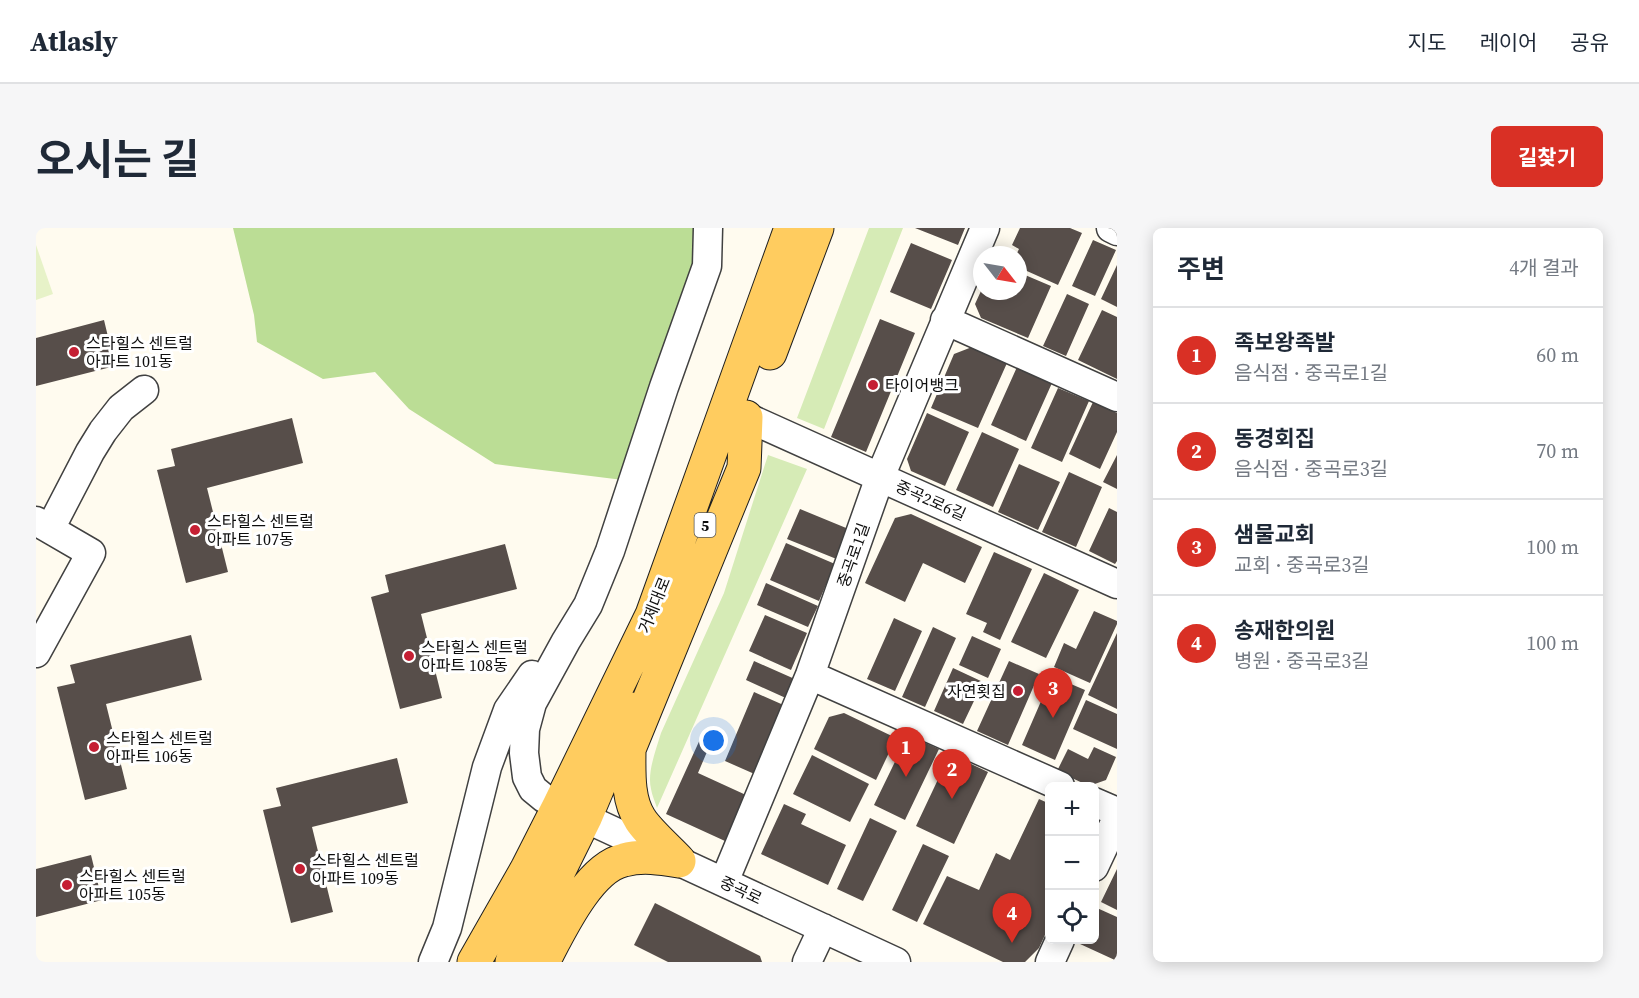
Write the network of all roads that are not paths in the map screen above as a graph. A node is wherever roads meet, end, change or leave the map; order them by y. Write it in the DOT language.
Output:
graph roads {
  1 [pos="708,228"];
  2 [pos="791,228"];
  3 [pos="817,228"];
  4 [pos="984,228"];
  5 [pos="1111,228"];
  6 [pos="1117,231"];
  7 [pos="945,320"];
  8 [pos="144,390"];
  9 [pos="1117,397"];
  10 [pos="746,417"];
  11 [pos="880,477"];
  12 [pos="43,525"];
  13 [pos="1117,584"];
  14 [pos="588,605"];
  15 [pos="36,653"];
  16 [pos="810,675"];
  17 [pos="1051,782"];
  18 [pos="1099,804"];
  19 [pos="572,812"];
  20 [pos="1117,812"];
  21 [pos="1117,818"];
  22 [pos="1099,858"];
  23 [pos="679,861"];
  24 [pos="724,882"];
  25 [pos="824,928"];
  26 [pos="1058,944"];
  27 [pos="433,962"];
  28 [pos="474,962"];
  29 [pos="512,962"];
  30 [pos="543,962"];
  31 [pos="807,962"];
  32 [pos="896,962"];
  33 [pos="1050,962"];
  1 -- 14 [label="street"];
  2 -- 19 [label="main road, 거제대로 / 5"];
  3 -- 10 [label="main road, 거제대로 / 5"];
  4 -- 7 [label="street, 중곡로1길"];
  5 -- 6 [label="street"];
  7 -- 9 [label="street"];
  7 -- 11 [label="street, 중곡로1길"];
  8 -- 12 [label="street"];
  10 -- 11 [label="street, 중곡2로6길"];
  10 -- 19 [label="main road, 거제대로 / 5"];
  10 -- 23 [label="main road"];
  11 -- 13 [label="street, 중곡2로6길"];
  11 -- 16 [label="street, 중곡로1길"];
  12 -- 15 [label="street"];
  14 -- 19 [label="street, 중곡로"];
  14 -- 27 [label="street"];
  16 -- 17 [label="street"];
  16 -- 24 [label="street, 중곡로1길"];
  18 -- 20 [label="street"];
  19 -- 23 [label="street, 중곡로"];
  19 -- 28 [label="main road, 거제대로 / 5"];
  19 -- 29 [label="main road, 거제대로 / 5"];
  21 -- 22 [label="street"];
  23 -- 24 [label="street, 중곡로"];
  23 -- 30 [label="main road"];
  24 -- 25 [label="street, 중곡로"];
  25 -- 31 [label="street"];
  25 -- 32 [label="street, 중곡로"];
  26 -- 33 [label="street"];
}
